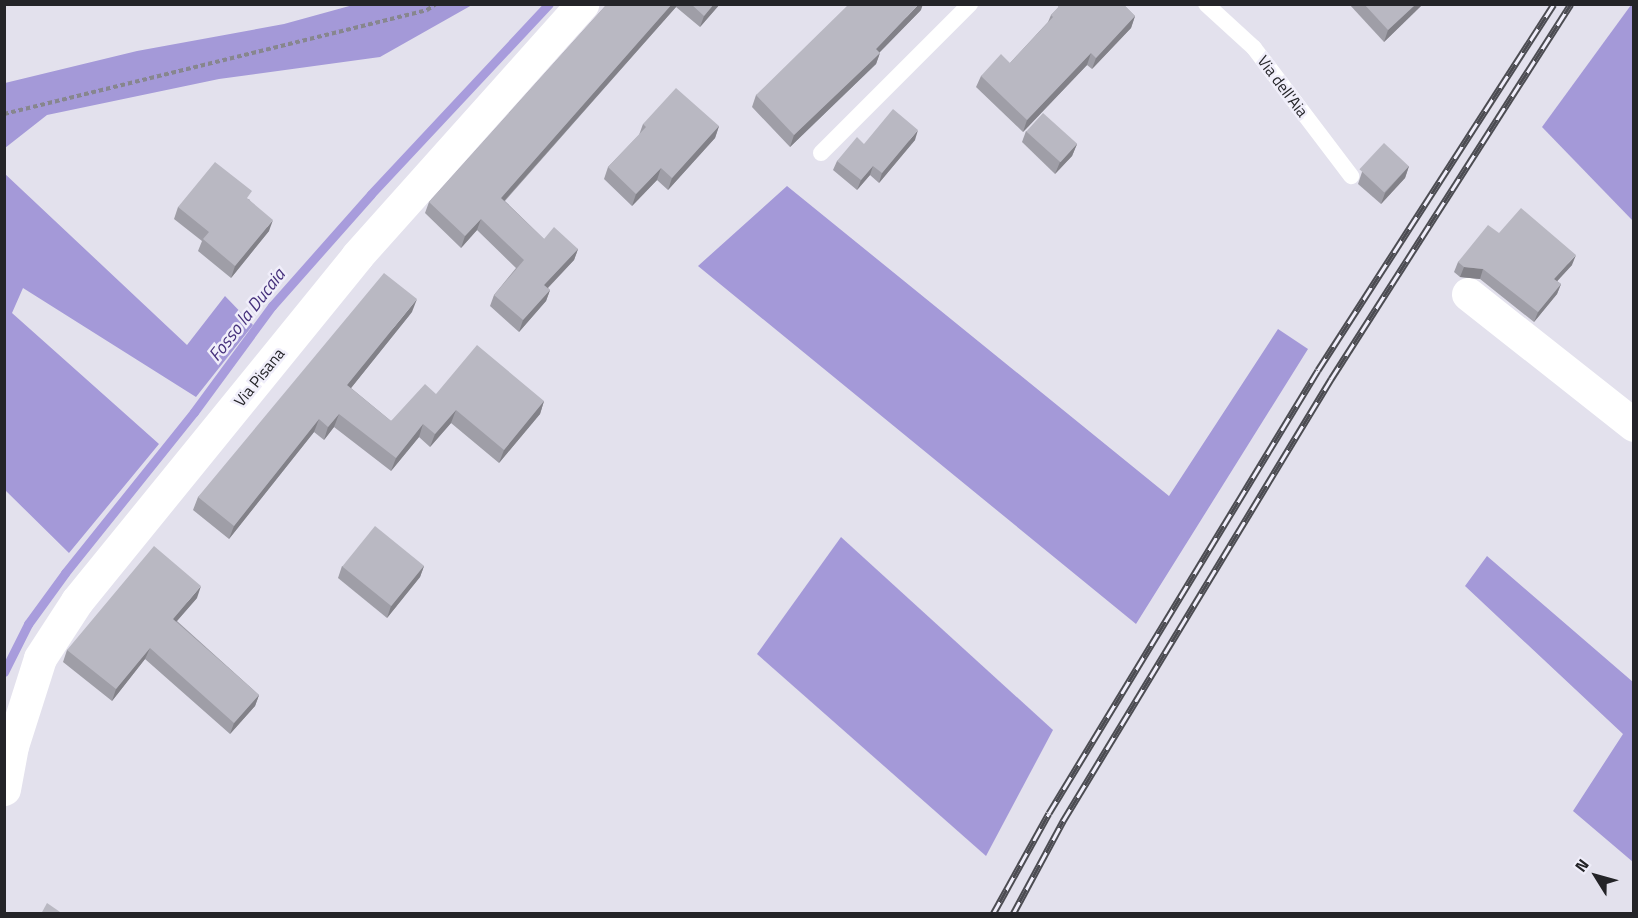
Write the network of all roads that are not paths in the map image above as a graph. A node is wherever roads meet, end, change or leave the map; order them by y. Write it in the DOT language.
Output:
graph roads {
  1 [pos="582,4"];
  2 [pos="970,4"];
  3 [pos="1206,4"];
  4 [pos="821,153"];
  5 [pos="1351,176"];
  6 [pos="1468,294"];
  7 [pos="1634,425"];
  8 [pos="4,789"];
  1 -- 8 [label="main road, Via Pisana"];
  2 -- 4 [label="lane"];
  3 -- 5 [label="lane, Via dell'Aia"];
  6 -- 7 [label="main road"];
}
